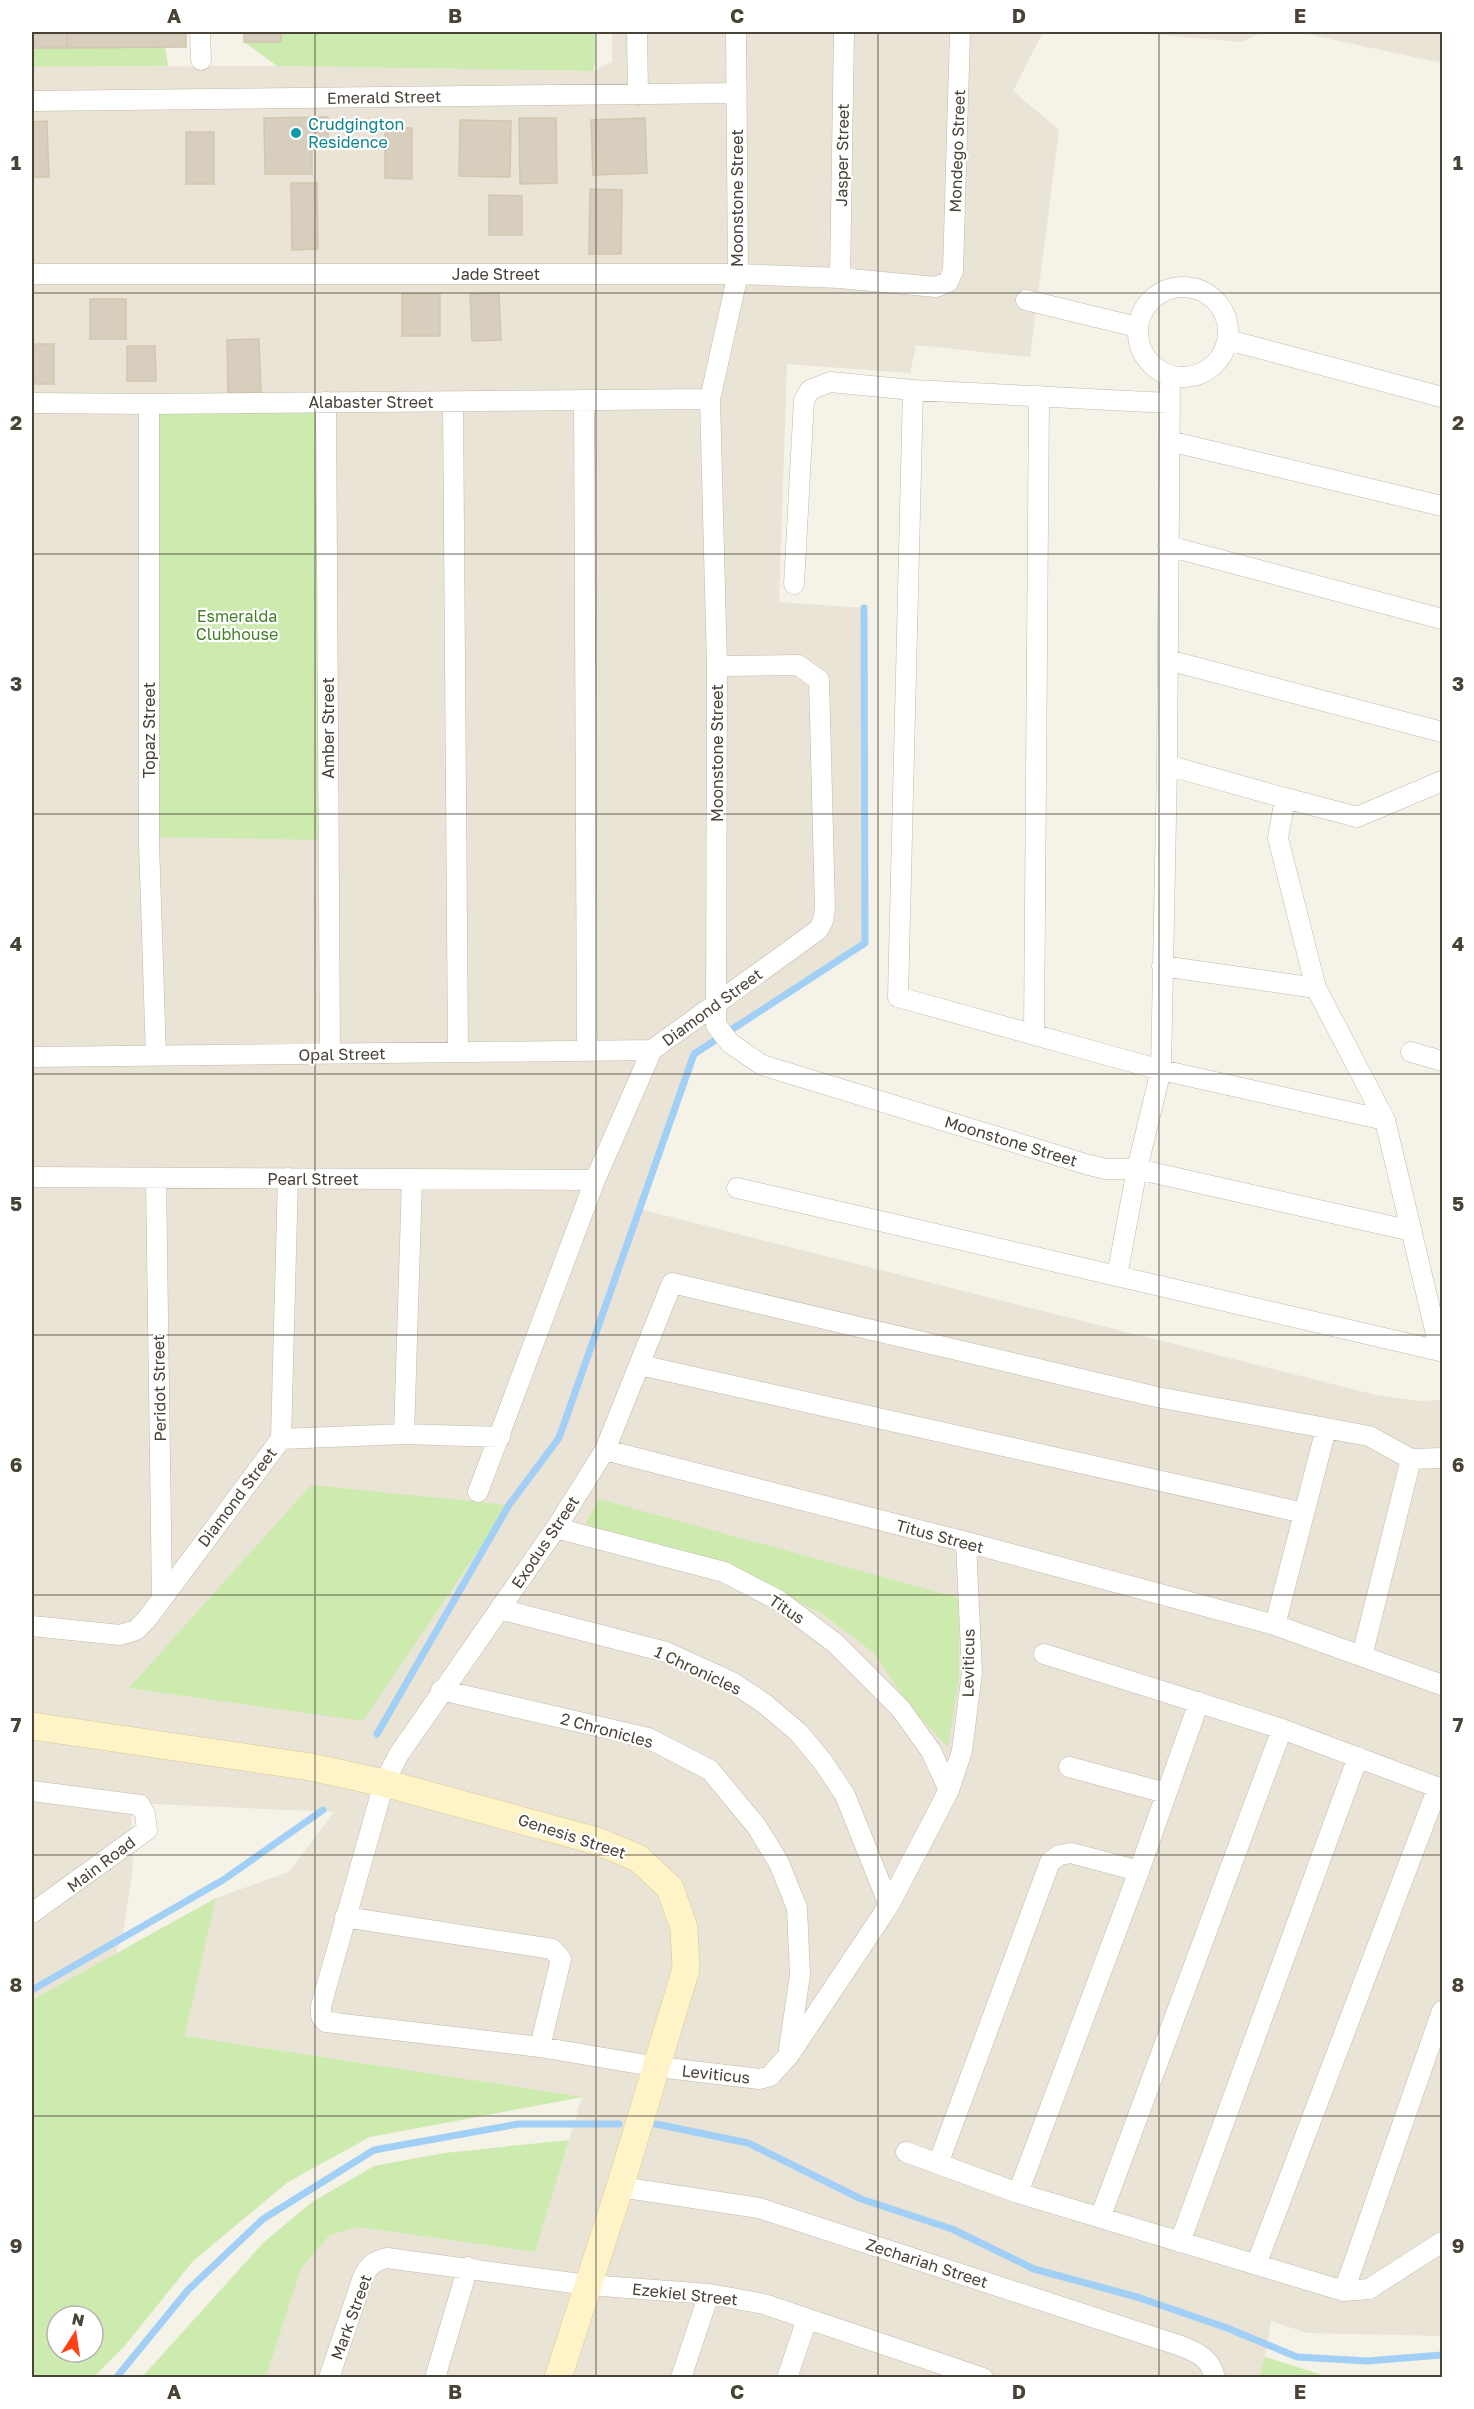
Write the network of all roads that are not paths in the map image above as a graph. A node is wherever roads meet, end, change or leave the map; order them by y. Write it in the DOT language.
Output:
graph roads {
  1 [pos="200,32"];
  2 [pos="637,32"];
  3 [pos="736,32"];
  4 [pos="844,32"];
  5 [pos="960,32"];
  6 [pos="201,60"];
  7 [pos="736,93"];
  8 [pos="638,95"];
  9 [pos="32,101"];
  10 [pos="953,271"];
  11 [pos="32,274"];
  12 [pos="738,274"];
  13 [pos="840,278"];
  14 [pos="1026,300"];
  15 [pos="1137,327"];
  16 [pos="1228,340"];
  17 [pos="1170,376"];
  18 [pos="913,390"];
  19 [pos="1039,396"];
  20 [pos="1443,397"];
  21 [pos="710,399"];
  22 [pos="584,400"];
  23 [pos="326,402"];
  24 [pos="453,402"];
  25 [pos="32,403"];
  26 [pos="1169,403"];
  27 [pos="149,404"];
  28 [pos="1168,441"];
  29 [pos="1443,506"];
  30 [pos="1168,546"];
  31 [pos="794,584"];
  32 [pos="1443,620"];
  33 [pos="1168,660"];
  34 [pos="717,666"];
  35 [pos="1443,732"];
  36 [pos="1167,765"];
  37 [pos="1443,781"];
  38 [pos="1285,798"];
  39 [pos="1162,966"];
  40 [pos="1316,988"];
  41 [pos="717,1004"];
  42 [pos="1034,1035"];
  43 [pos="652,1050"];
  44 [pos="587,1051"];
  45 [pos="458,1052"];
  46 [pos="1411,1053"];
  47 [pos="330,1054"];
  48 [pos="156,1056"];
  49 [pos="32,1057"];
  50 [pos="1443,1061"];
  51 [pos="1161,1070"];
  52 [pos="1385,1120"];
  53 [pos="1137,1169"];
  54 [pos="32,1177"];
  55 [pos="156,1178"];
  56 [pos="288,1178"];
  57 [pos="412,1179"];
  58 [pos="595,1180"];
  59 [pos="737,1188"];
  60 [pos="1412,1231"];
  61 [pos="1117,1276"];
  62 [pos="1441,1351"];
  63 [pos="640,1365"];
  64 [pos="1326,1429"];
  65 [pos="404,1434"];
  66 [pos="500,1437"];
  67 [pos="281,1439"];
  68 [pos="605,1450"];
  69 [pos="1443,1458"];
  70 [pos="1411,1459"];
  71 [pos="478,1492"];
  72 [pos="1304,1513"];
  73 [pos="556,1528"];
  74 [pos="966,1542"];
  75 [pos="162,1599"];
  76 [pos="500,1609"];
  77 [pos="1275,1625"];
  78 [pos="32,1626"];
  79 [pos="1044,1654"];
  80 [pos="1362,1656"];
  81 [pos="1443,1685"];
  82 [pos="441,1690"];
  83 [pos="1199,1702"];
  84 [pos="32,1726"];
  85 [pos="1282,1729"];
  86 [pos="1358,1757"];
  87 [pos="1069,1767"];
  88 [pos="384,1783"];
  89 [pos="1440,1788"];
  90 [pos="950,1790"];
  91 [pos="32,1791"];
  92 [pos="1166,1793"];
  93 [pos="1139,1871"];
  94 [pos="889,1905"];
  95 [pos="36,1908"];
  96 [pos="345,1917"];
  97 [pos="1443,2011"];
  98 [pos="540,2047"];
  99 [pos="789,2055"];
  100 [pos="658,2067"];
  101 [pos="906,2152"];
  102 [pos="938,2164"];
  103 [pos="621,2187"];
  104 [pos="1018,2193"];
  105 [pos="1100,2218"];
  106 [pos="1180,2242"];
  107 [pos="1443,2242"];
  108 [pos="377,2260"];
  109 [pos="1256,2265"];
  110 [pos="468,2267"];
  111 [pos="588,2285"];
  112 [pos="1344,2291"];
  113 [pos="709,2294"];
  114 [pos="807,2319"];
  115 [pos="329,2378"];
  116 [pos="435,2378"];
  117 [pos="558,2378"];
  118 [pos="681,2378"];
  119 [pos="787,2378"];
  120 [pos="984,2378"];
  121 [pos="1215,2378"];
  1 -- 6 [label="street"];
  2 -- 8 [label="street"];
  3 -- 7 [label="street, Moonstone Street"];
  4 -- 13 [label="street, Jasper Street"];
  5 -- 10 [label="street, Mondego Street"];
  7 -- 8 [label="street, Emerald Street"];
  7 -- 12 [label="street, Moonstone Street"];
  8 -- 9 [label="street, Emerald Street"];
  10 -- 13 [label="street, Jade Street"];
  11 -- 12 [label="street, Jade Street"];
  12 -- 13 [label="street, Jade Street"];
  12 -- 21 [label="street, Moonstone Street"];
  14 -- 15 [label="street"];
  15 -- 16 [label="street"];
  15 -- 17 [label="street"];
  16 -- 17 [label="street"];
  16 -- 20 [label="street"];
  17 -- 26 [label="street"];
  18 -- 19 [label="street"];
  18 -- 31 [label="street"];
  18 -- 42 [label="street"];
  19 -- 26 [label="street"];
  19 -- 42 [label="street"];
  21 -- 22 [label="street, Alabaster Street"];
  21 -- 34 [label="street, Moonstone Street"];
  22 -- 24 [label="street, Alabaster Street"];
  22 -- 44 [label="street"];
  23 -- 24 [label="street, Alabaster Street"];
  23 -- 27 [label="street, Alabaster Street"];
  23 -- 47 [label="street, Amber Street"];
  24 -- 45 [label="street"];
  25 -- 27 [label="street, Alabaster Street"];
  26 -- 28 [label="street"];
  27 -- 48 [label="street, Topaz Street"];
  28 -- 29 [label="street"];
  28 -- 30 [label="street"];
  30 -- 32 [label="street"];
  30 -- 33 [label="street"];
  33 -- 35 [label="street"];
  33 -- 36 [label="street"];
  34 -- 41 [label="street, Moonstone Street"];
  34 -- 41 [label="street, Diamond Street"];
  36 -- 38 [label="street"];
  36 -- 39 [label="street"];
  37 -- 38 [label="street"];
  38 -- 40 [label="street"];
  39 -- 40 [label="street"];
  39 -- 51 [label="street"];
  40 -- 52 [label="street"];
  41 -- 43 [label="street, Diamond Street"];
  41 -- 53 [label="street, Moonstone Street"];
  42 -- 51 [label="street"];
  43 -- 44 [label="street, Opal Street"];
  43 -- 58 [label="street, Diamond Street"];
  44 -- 45 [label="street, Opal Street"];
  45 -- 47 [label="street, Opal Street"];
  46 -- 50 [label="street"];
  47 -- 48 [label="street, Opal Street"];
  48 -- 49 [label="street, Opal Street"];
  51 -- 52 [label="street"];
  51 -- 53 [label="street"];
  52 -- 60 [label="street"];
  53 -- 60 [label="street"];
  53 -- 61 [label="street"];
  54 -- 55 [label="street, Pearl Street"];
  55 -- 56 [label="street, Pearl Street"];
  55 -- 75 [label="street, Peridot Street"];
  56 -- 57 [label="street, Pearl Street"];
  56 -- 67 [label="street"];
  57 -- 58 [label="street, Pearl Street"];
  57 -- 65 [label="street"];
  58 -- 66 [label="street, Diamond Street"];
  59 -- 61 [label="street"];
  60 -- 62 [label="street"];
  61 -- 62 [label="street"];
  63 -- 64 [label="street, Exodus Street"];
  63 -- 68 [label="street, Exodus Street"];
  63 -- 72 [label="street"];
  64 -- 70 [label="street"];
  64 -- 72 [label="street"];
  65 -- 66 [label="street, Diamond Street"];
  65 -- 67 [label="street, Diamond Street"];
  66 -- 71 [label="street, Diamond Street"];
  67 -- 75 [label="street, Diamond Street"];
  68 -- 73 [label="street, Exodus Street"];
  68 -- 74 [label="street, Titus Street"];
  69 -- 70 [label="street"];
  70 -- 80 [label="street"];
  72 -- 77 [label="street"];
  73 -- 76 [label="street, Exodus Street"];
  73 -- 90 [label="street, Titus"];
  74 -- 77 [label="street, Titus Street"];
  74 -- 90 [label="street, Leviticus"];
  75 -- 78 [label="street, Diamond Street"];
  76 -- 82 [label="street, Exodus Street"];
  76 -- 94 [label="street, 1 Chronicles"];
  77 -- 80 [label="street, Titus Street"];
  79 -- 83 [label="street"];
  80 -- 81 [label="street, Titus Street"];
  82 -- 88 [label="street, Exodus Street"];
  82 -- 99 [label="street, 2 Chronicles"];
  83 -- 85 [label="street"];
  83 -- 92 [label="street"];
  84 -- 88 [label="street, Genesis Street"];
  85 -- 86 [label="street"];
  85 -- 105 [label="street"];
  86 -- 89 [label="street"];
  86 -- 106 [label="street"];
  87 -- 92 [label="street"];
  88 -- 96 [label="street, Leviticus"];
  88 -- 100 [label="street, Genesis Street"];
  89 -- 109 [label="street"];
  90 -- 94 [label="street, Leviticus"];
  91 -- 95 [label="street, Main Road"];
  92 -- 93 [label="street"];
  93 -- 102 [label="street"];
  93 -- 104 [label="street"];
  94 -- 99 [label="street, Leviticus"];
  96 -- 98 [label="street"];
  96 -- 98 [label="street, Leviticus"];
  97 -- 112 [label="street"];
  98 -- 100 [label="street, Leviticus"];
  99 -- 100 [label="street, Leviticus"];
  100 -- 103 [label="street, Genesis Street"];
  101 -- 102 [label="street"];
  102 -- 104 [label="street"];
  103 -- 111 [label="street, Genesis Street"];
  103 -- 121 [label="street, Zechariah Street"];
  104 -- 105 [label="street"];
  105 -- 106 [label="street"];
  106 -- 109 [label="street"];
  107 -- 112 [label="street"];
  108 -- 110 [label="street, Ezekiel Street"];
  108 -- 115 [label="street, Mark Street"];
  109 -- 112 [label="street"];
  110 -- 111 [label="street, Ezekiel Street"];
  110 -- 116 [label="street"];
  111 -- 113 [label="street, Ezekiel Street"];
  111 -- 117 [label="street, Genesis Street"];
  113 -- 114 [label="street, Ezekiel Street"];
  113 -- 118 [label="street"];
  114 -- 119 [label="street"];
  114 -- 120 [label="street, Ezekiel Street"];
}
